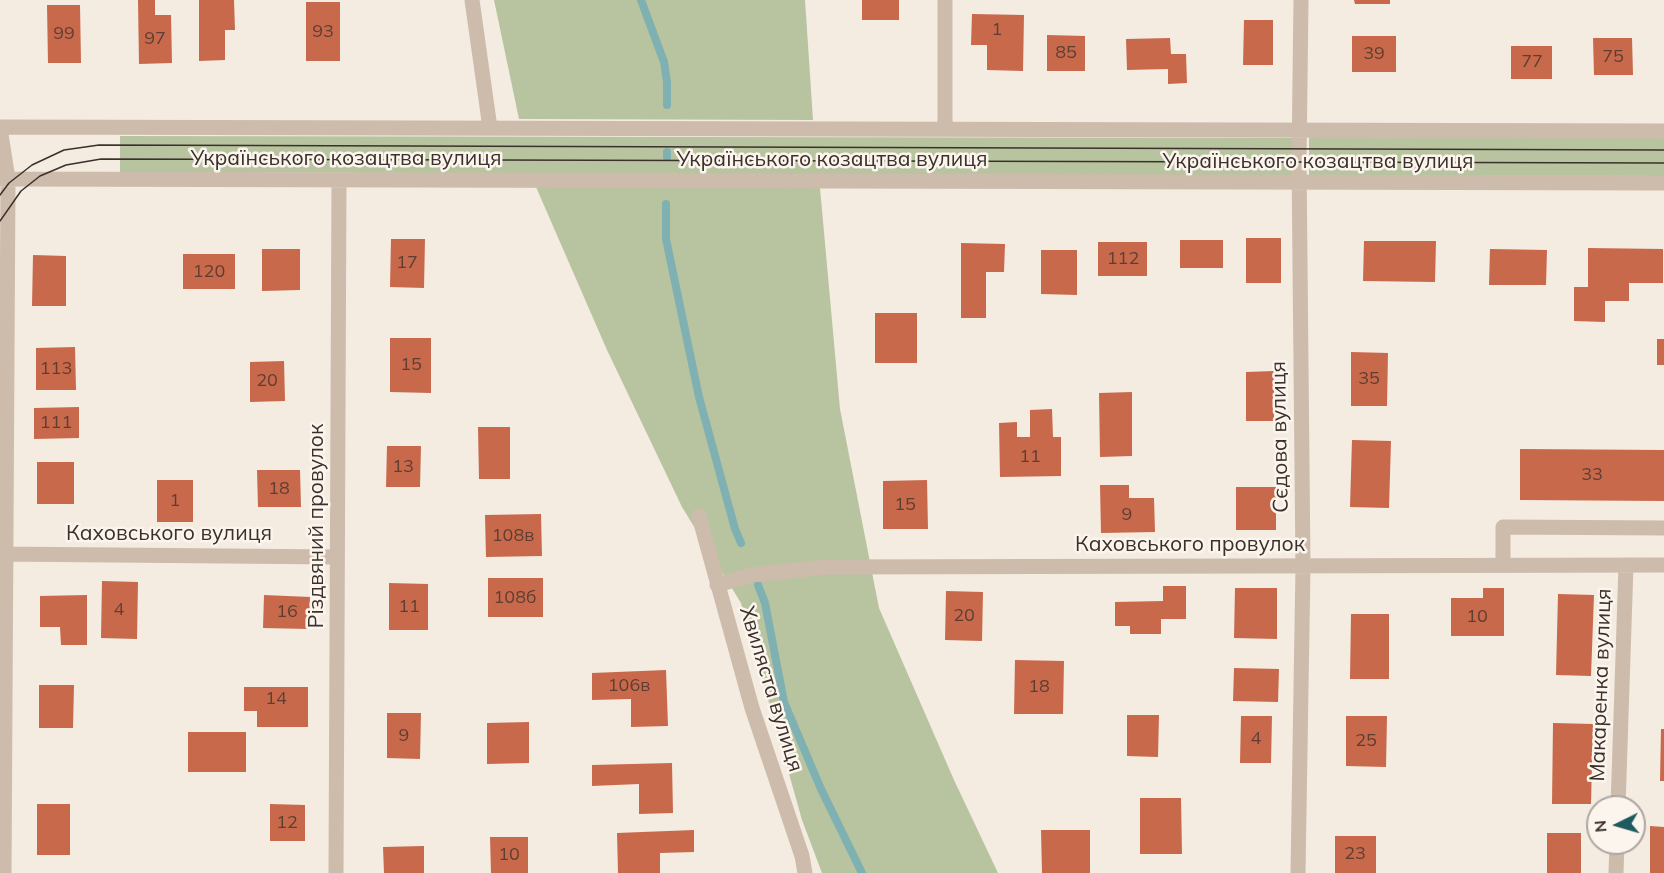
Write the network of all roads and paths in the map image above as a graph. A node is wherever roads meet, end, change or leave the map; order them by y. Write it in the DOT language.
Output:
graph roads {
  1 [pos="472,0"];
  2 [pos="945,0"];
  3 [pos="1301,0"];
  4 [pos="0,127"];
  5 [pos="489,128"];
  6 [pos="945,129"];
  7 [pos="1299,130"];
  8 [pos="1664,131"];
  9 [pos="4,179"];
  10 [pos="339,180"];
  11 [pos="1299,183"];
  12 [pos="1664,183"];
  13 [pos="699,516"];
  14 [pos="1664,528"];
  15 [pos="3,554"];
  16 [pos="337,557"];
  17 [pos="1503,564"];
  18 [pos="1626,565"];
  19 [pos="1664,565"];
  20 [pos="1303,566"];
  21 [pos="717,585"];
  22 [pos="1618,795"];
  23 [pos="1617,855"];
  24 [pos="4,873"];
  25 [pos="336,873"];
  26 [pos="805,873"];
  27 [pos="1298,873"];
  28 [pos="1616,873"];
  1 -- 5 [label="street"];
  2 -- 6 [label="street"];
  3 -- 7 [label="street, Сєдова вулиця"];
  4 -- 5 [label="street, Українського козацтва вулиця"];
  4 -- 9 [label="street"];
  5 -- 6 [label="street, Українського козацтва вулиця"];
  6 -- 7 [label="street, Українського козацтва вулиця"];
  7 -- 8 [label="street, Українського козацтва вулиця"];
  7 -- 11 [label="street, Сєдова вулиця"];
  9 -- 10 [label="street, Українського козацтва вулиця"];
  9 -- 15 [label="street"];
  10 -- 11 [label="street, Українського козацтва вулиця"];
  10 -- 16 [label="street, Різдвяний провулок"];
  11 -- 12 [label="street, Українського козацтва вулиця"];
  11 -- 20 [label="street, Сєдова вулиця"];
  13 -- 21 [label="street, Хвиляста вулиця"];
  14 -- 17 [label="street"];
  15 -- 16 [label="street, Каховського вулиця"];
  15 -- 24 [label="street"];
  16 -- 25 [label="street, Різдвяний провулок"];
  17 -- 18 [label="street, Каховського провулок"];
  17 -- 20 [label="street, Каховського провулок"];
  18 -- 19 [label="street, Каховського провулок"];
  18 -- 22 [label="street, Макаренка вулиця"];
  20 -- 21 [label="street, Каховського провулок"];
  20 -- 27 [label="street, Сєдова вулиця"];
  21 -- 26 [label="street, Хвиляста вулиця"];
  23 -- 28 [label="street"];
}
